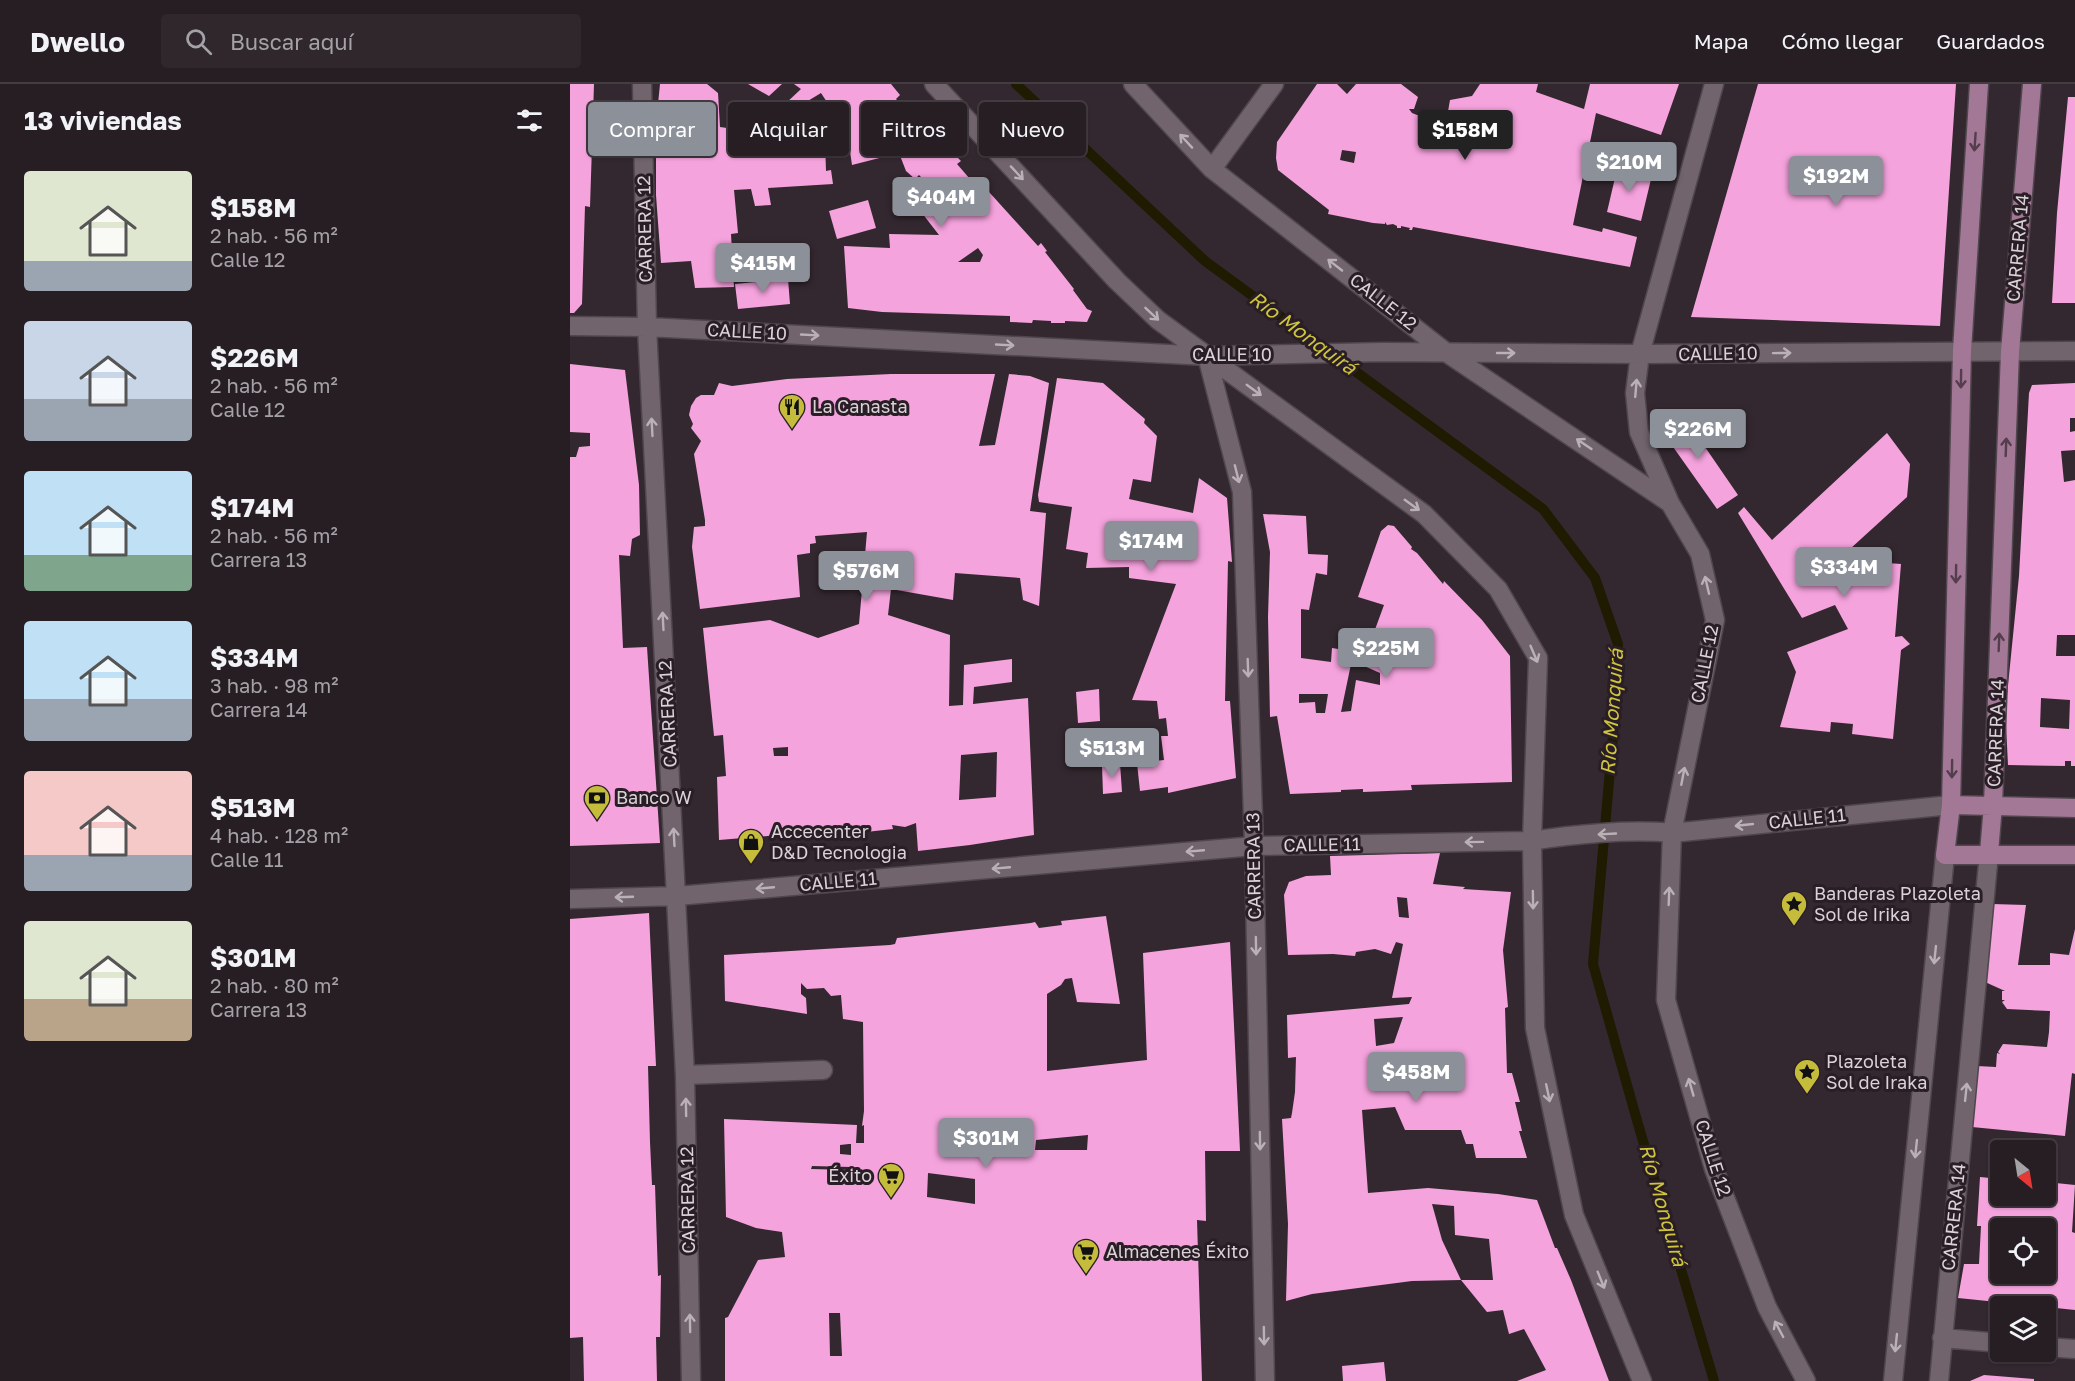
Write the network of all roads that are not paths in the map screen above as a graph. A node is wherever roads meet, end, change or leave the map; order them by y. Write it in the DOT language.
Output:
graph roads {
  1 [pos="642,84"];
  2 [pos="934,84"];
  3 [pos="1133,84"];
  4 [pos="1274,84"];
  5 [pos="1714,84"];
  6 [pos="1978,84"];
  7 [pos="2032,84"];
  8 [pos="1212,169"];
  9 [pos="570,326"];
  10 [pos="647,327"];
  11 [pos="1962,351"];
  12 [pos="2075,351"];
  13 [pos="2010,352"];
  14 [pos="1448,353"];
  15 [pos="1640,354"];
  16 [pos="1207,356"];
  17 [pos="1670,502"];
  18 [pos="1951,805"];
  19 [pos="1994,805"];
  20 [pos="2075,808"];
  21 [pos="1664,832"];
  22 [pos="1532,841"];
  23 [pos="1254,846"];
  24 [pos="1989,853"];
  25 [pos="1945,855"];
  26 [pos="2075,855"];
  27 [pos="677,896"];
  28 [pos="570,899"];
  29 [pos="823,1070"];
  30 [pos="685,1075"];
  31 [pos="1942,1338"];
  32 [pos="1990,1342"];
  33 [pos="2056,1348"];
  34 [pos="2075,1349"];
  35 [pos="692,1381"];
  36 [pos="1265,1381"];
  37 [pos="1642,1381"];
  38 [pos="1806,1381"];
  39 [pos="1893,1381"];
  40 [pos="1939,1381"];
  1 -- 10 [label="street, CARRERA 12"];
  2 -- 16 [label="street, one-way"];
  8 -- 3 [label="street, CALLE 12, one-way"];
  4 -- 8 [label="street"];
  5 -- 15 [label="street"];
  6 -- 11 [label="main road, one-way"];
  7 -- 13 [label="main road, CARRERA 14"];
  14 -- 8 [label="street, CALLE 12, one-way"];
  9 -- 10 [label="street, CALLE 10"];
  10 -- 16 [label="street, CALLE 10, one-way"];
  27 -- 10 [label="street, CARRERA 12, one-way"];
  11 -- 13 [label="street, CALLE 10"];
  15 -- 11 [label="street, CALLE 10, one-way"];
  11 -- 18 [label="main road, one-way"];
  12 -- 13 [label="street, CALLE 10"];
  19 -- 13 [label="main road, CARRERA 14, one-way"];
  14 -- 15 [label="street, CALLE 10, one-way"];
  14 -- 16 [label="street, CALLE 10"];
  17 -- 14 [label="street, CALLE 12, one-way"];
  17 -- 15 [label="street, one-way"];
  16 -- 22 [label="street, one-way"];
  16 -- 23 [label="street, CARRERA 13, one-way"];
  21 -- 17 [label="street, CALLE 12, one-way"];
  18 -- 19 [label="main road, CALLE 11"];
  18 -- 21 [label="street, CALLE 11, one-way"];
  18 -- 25 [label="main road"];
  19 -- 20 [label="main road, CALLE 11"];
  19 -- 24 [label="main road, CARRERA 14"];
  21 -- 22 [label="street, CALLE 11, one-way"];
  38 -- 21 [label="street, CALLE 12, one-way"];
  22 -- 23 [label="street, CALLE 11, one-way"];
  22 -- 37 [label="street, one-way"];
  23 -- 27 [label="street, CALLE 11, one-way"];
  23 -- 36 [label="street, CARRERA 13, one-way"];
  24 -- 25 [label="main road"];
  24 -- 26 [label="main road"];
  31 -- 24 [label="street, CARRERA 14, one-way"];
  25 -- 39 [label="street, one-way"];
  27 -- 28 [label="street, CALLE 11, one-way"];
  27 -- 30 [label="street, CARRERA 12"];
  29 -- 30 [label="street"];
  35 -- 30 [label="street, CARRERA 12, one-way"];
  31 -- 32 [label="street"];
  31 -- 40 [label="street, CARRERA 14"];
  33 -- 34 [label="street"];
}
